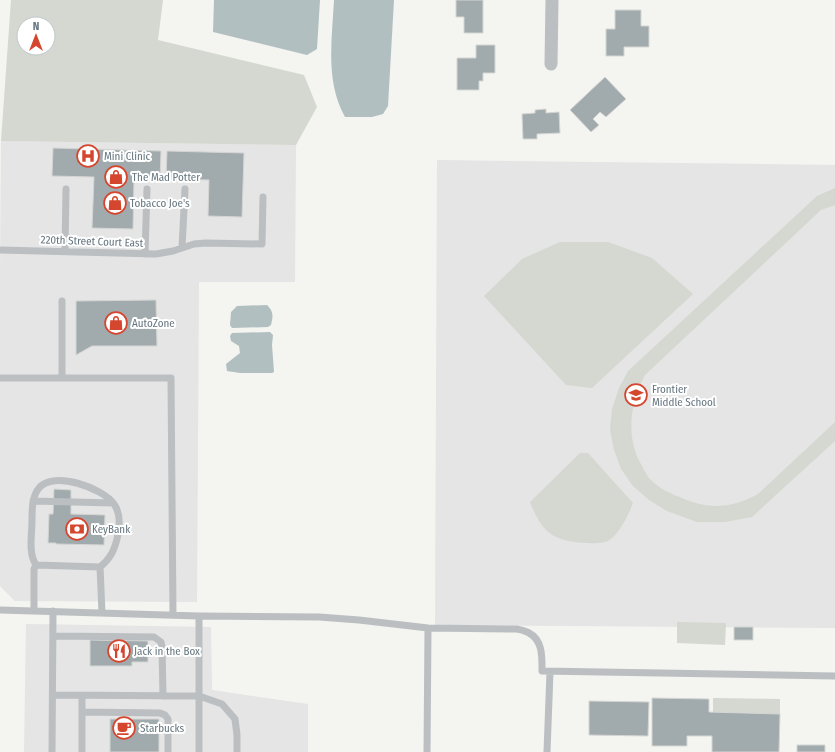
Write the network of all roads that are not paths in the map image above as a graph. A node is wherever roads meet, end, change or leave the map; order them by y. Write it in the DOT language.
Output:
graph roads {
  1 [pos="552,0"];
  2 [pos="551,64"];
  3 [pos="66,189"];
  4 [pos="147,189"];
  5 [pos="185,189"];
  6 [pos="263,197"];
  7 [pos="182,248"];
  8 [pos="0,250"];
  9 [pos="65,251"];
  10 [pos="145,254"];
  11 [pos="62,301"];
  12 [pos="0,378"];
  13 [pos="62,378"];
  14 [pos="34,501"];
  15 [pos="114,503"];
  16 [pos="36,566"];
  17 [pos="100,567"];
  18 [pos="0,610"];
  19 [pos="34,611"];
  20 [pos="53,611"];
  21 [pos="102,613"];
  22 [pos="173,615"];
  23 [pos="199,616"];
  24 [pos="428,628"];
  25 [pos="53,636"];
  26 [pos="550,672"];
  27 [pos="835,676"];
  28 [pos="53,696"];
  29 [pos="82,696"];
  30 [pos="163,696"];
  31 [pos="199,696"];
  32 [pos="82,712"];
  33 [pos="52,752"];
  34 [pos="82,752"];
  35 [pos="168,752"];
  36 [pos="199,752"];
  37 [pos="237,752"];
  38 [pos="427,752"];
  39 [pos="547,752"];
  1 -- 2 [label="street"];
  3 -- 9 [label="lane"];
  4 -- 10 [label="lane"];
  5 -- 7 [label="lane"];
  6 -- 7 [label="lane, 220th Street Court East"];
  7 -- 10 [label="lane, 220th Street Court East"];
  8 -- 9 [label="lane, 220th Street Court East"];
  9 -- 10 [label="lane, 220th Street Court East"];
  11 -- 13 [label="lane"];
  12 -- 13 [label="lane"];
  13 -- 22 [label="lane"];
  14 -- 15 [label="lane"];
  14 -- 15 [label="lane"];
  14 -- 16 [label="lane"];
  15 -- 17 [label="lane"];
  16 -- 17 [label="lane"];
  16 -- 19 [label="lane"];
  17 -- 21 [label="lane"];
  18 -- 19 [label="lane"];
  19 -- 20 [label="lane"];
  20 -- 21 [label="lane"];
  20 -- 25 [label="lane"];
  21 -- 22 [label="lane"];
  22 -- 23 [label="lane"];
  23 -- 24 [label="lane"];
  23 -- 31 [label="lane"];
  24 -- 26 [label="lane"];
  24 -- 38 [label="lane"];
  25 -- 28 [label="lane"];
  25 -- 30 [label="lane"];
  26 -- 27 [label="lane"];
  26 -- 39 [label="lane"];
  28 -- 29 [label="lane"];
  28 -- 33 [label="lane"];
  29 -- 30 [label="lane"];
  29 -- 32 [label="lane"];
  30 -- 31 [label="lane"];
  31 -- 36 [label="lane"];
  31 -- 37 [label="lane"];
  32 -- 34 [label="lane"];
  32 -- 35 [label="lane"];
}
